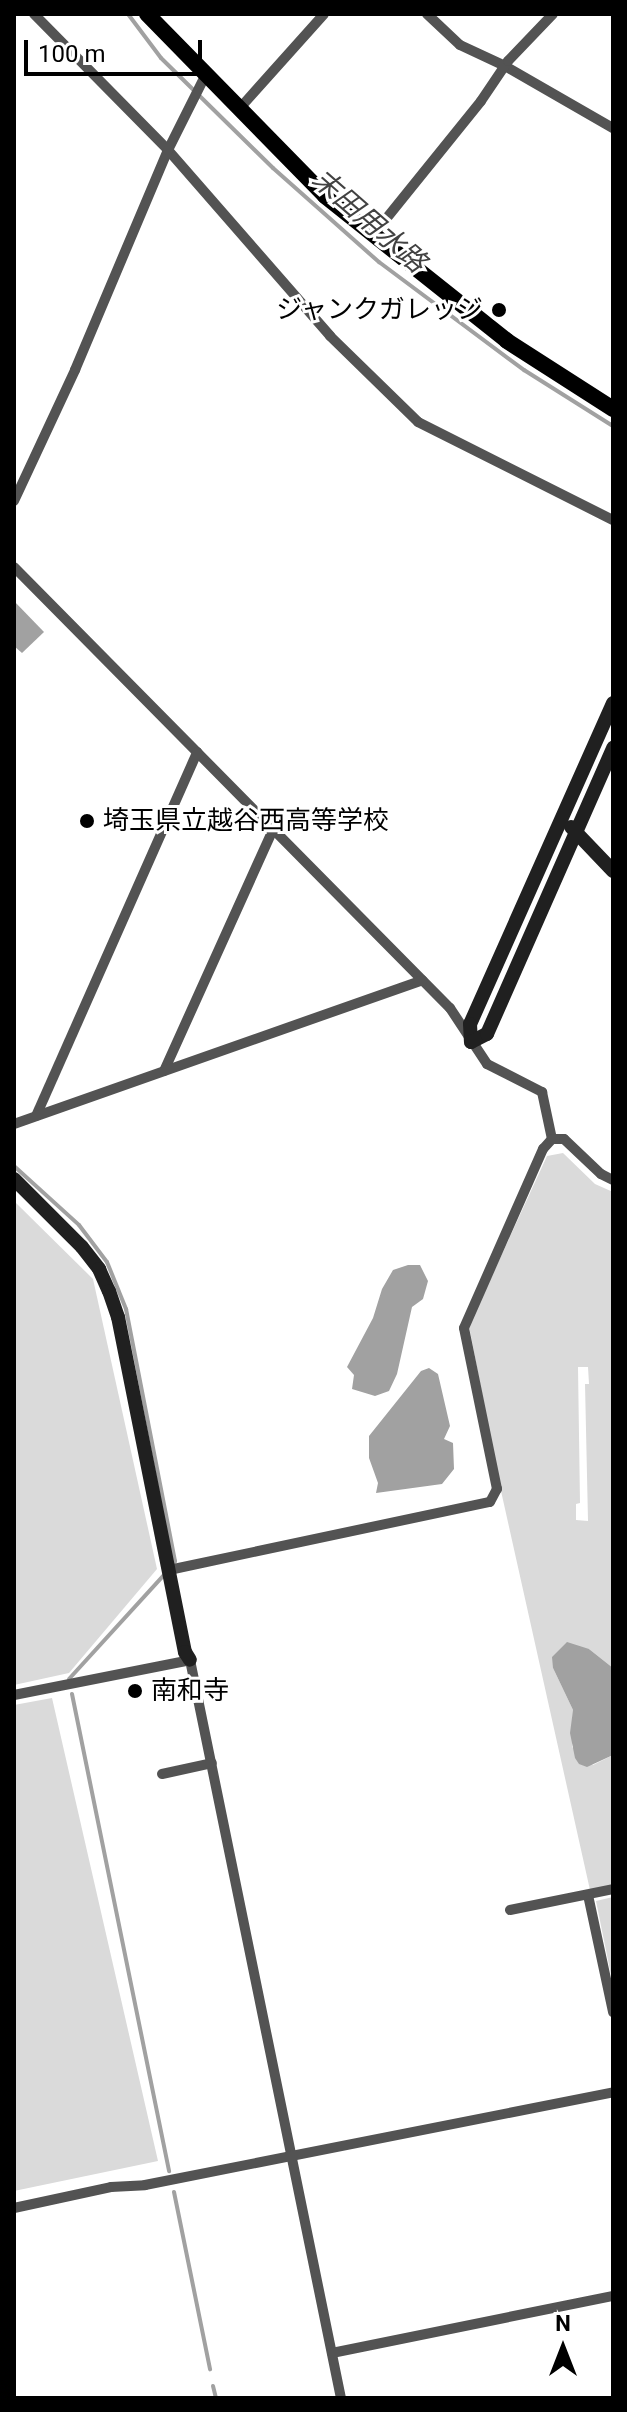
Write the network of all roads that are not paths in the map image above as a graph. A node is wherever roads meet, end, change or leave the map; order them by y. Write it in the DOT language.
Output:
graph roads {
  1 [pos="34,14"];
  2 [pos="147,14"];
  3 [pos="324,14"];
  4 [pos="427,14"];
  5 [pos="553,14"];
  6 [pos="505,66"];
  7 [pos="199,85"];
  8 [pos="240,108"];
  9 [pos="613,128"];
  10 [pos="168,150"];
  11 [pos="373,235"];
  12 [pos="612,406"];
  13 [pos="14,501"];
  14 [pos="613,520"];
  15 [pos="14,567"];
  16 [pos="613,703"];
  17 [pos="613,748"];
  18 [pos="197,752"];
  19 [pos="562,818"];
  20 [pos="273,830"];
  21 [pos="576,832"];
  22 [pos="613,871"];
  23 [pos="422,980"];
  24 [pos="471,1042"];
  25 [pos="164,1071"];
  26 [pos="36,1116"];
  27 [pos="14,1124"];
  28 [pos="552,1139"];
  29 [pos="14,1179"];
  30 [pos="613,1180"];
  31 [pos="169,1570"];
  32 [pos="190,1660"];
  33 [pos="14,1695"];
  34 [pos="212,1763"];
  35 [pos="162,1774"];
  36 [pos="613,1889"];
  37 [pos="588,1895"];
  38 [pos="510,1910"];
  39 [pos="613,2012"];
  40 [pos="613,2092"];
  41 [pos="292,2156"];
  42 [pos="14,2208"];
  43 [pos="613,2296"];
  44 [pos="332,2353"];
  45 [pos="341,2398"];
  1 -- 10 [label="street"];
  2 -- 7 [label="main road"];
  3 -- 8 [label="street"];
  4 -- 6 [label="street"];
  5 -- 6 [label="street"];
  6 -- 9 [label="street"];
  6 -- 11 [label="street"];
  7 -- 8 [label="main road"];
  7 -- 10 [label="street"];
  8 -- 11 [label="main road"];
  10 -- 13 [label="street"];
  10 -- 14 [label="street"];
  11 -- 12 [label="main road"];
  15 -- 18 [label="street"];
  16 -- 19 [label="street"];
  17 -- 21 [label="street"];
  18 -- 20 [label="street"];
  18 -- 26 [label="street"];
  19 -- 21 [label="street"];
  19 -- 24 [label="street"];
  20 -- 23 [label="street"];
  20 -- 25 [label="street"];
  21 -- 22 [label="street"];
  21 -- 24 [label="street"];
  23 -- 24 [label="street"];
  23 -- 25 [label="street"];
  24 -- 28 [label="street"];
  25 -- 26 [label="street"];
  26 -- 27 [label="street"];
  28 -- 30 [label="street"];
  28 -- 31 [label="street"];
  29 -- 31 [label="street"];
  31 -- 32 [label="street"];
  32 -- 33 [label="street"];
  32 -- 34 [label="street"];
  34 -- 35 [label="street"];
  34 -- 41 [label="street"];
  36 -- 37 [label="street"];
  37 -- 38 [label="street"];
  37 -- 39 [label="street"];
  40 -- 41 [label="street"];
  41 -- 42 [label="street"];
  41 -- 44 [label="street"];
  43 -- 44 [label="street"];
  44 -- 45 [label="street"];
}
